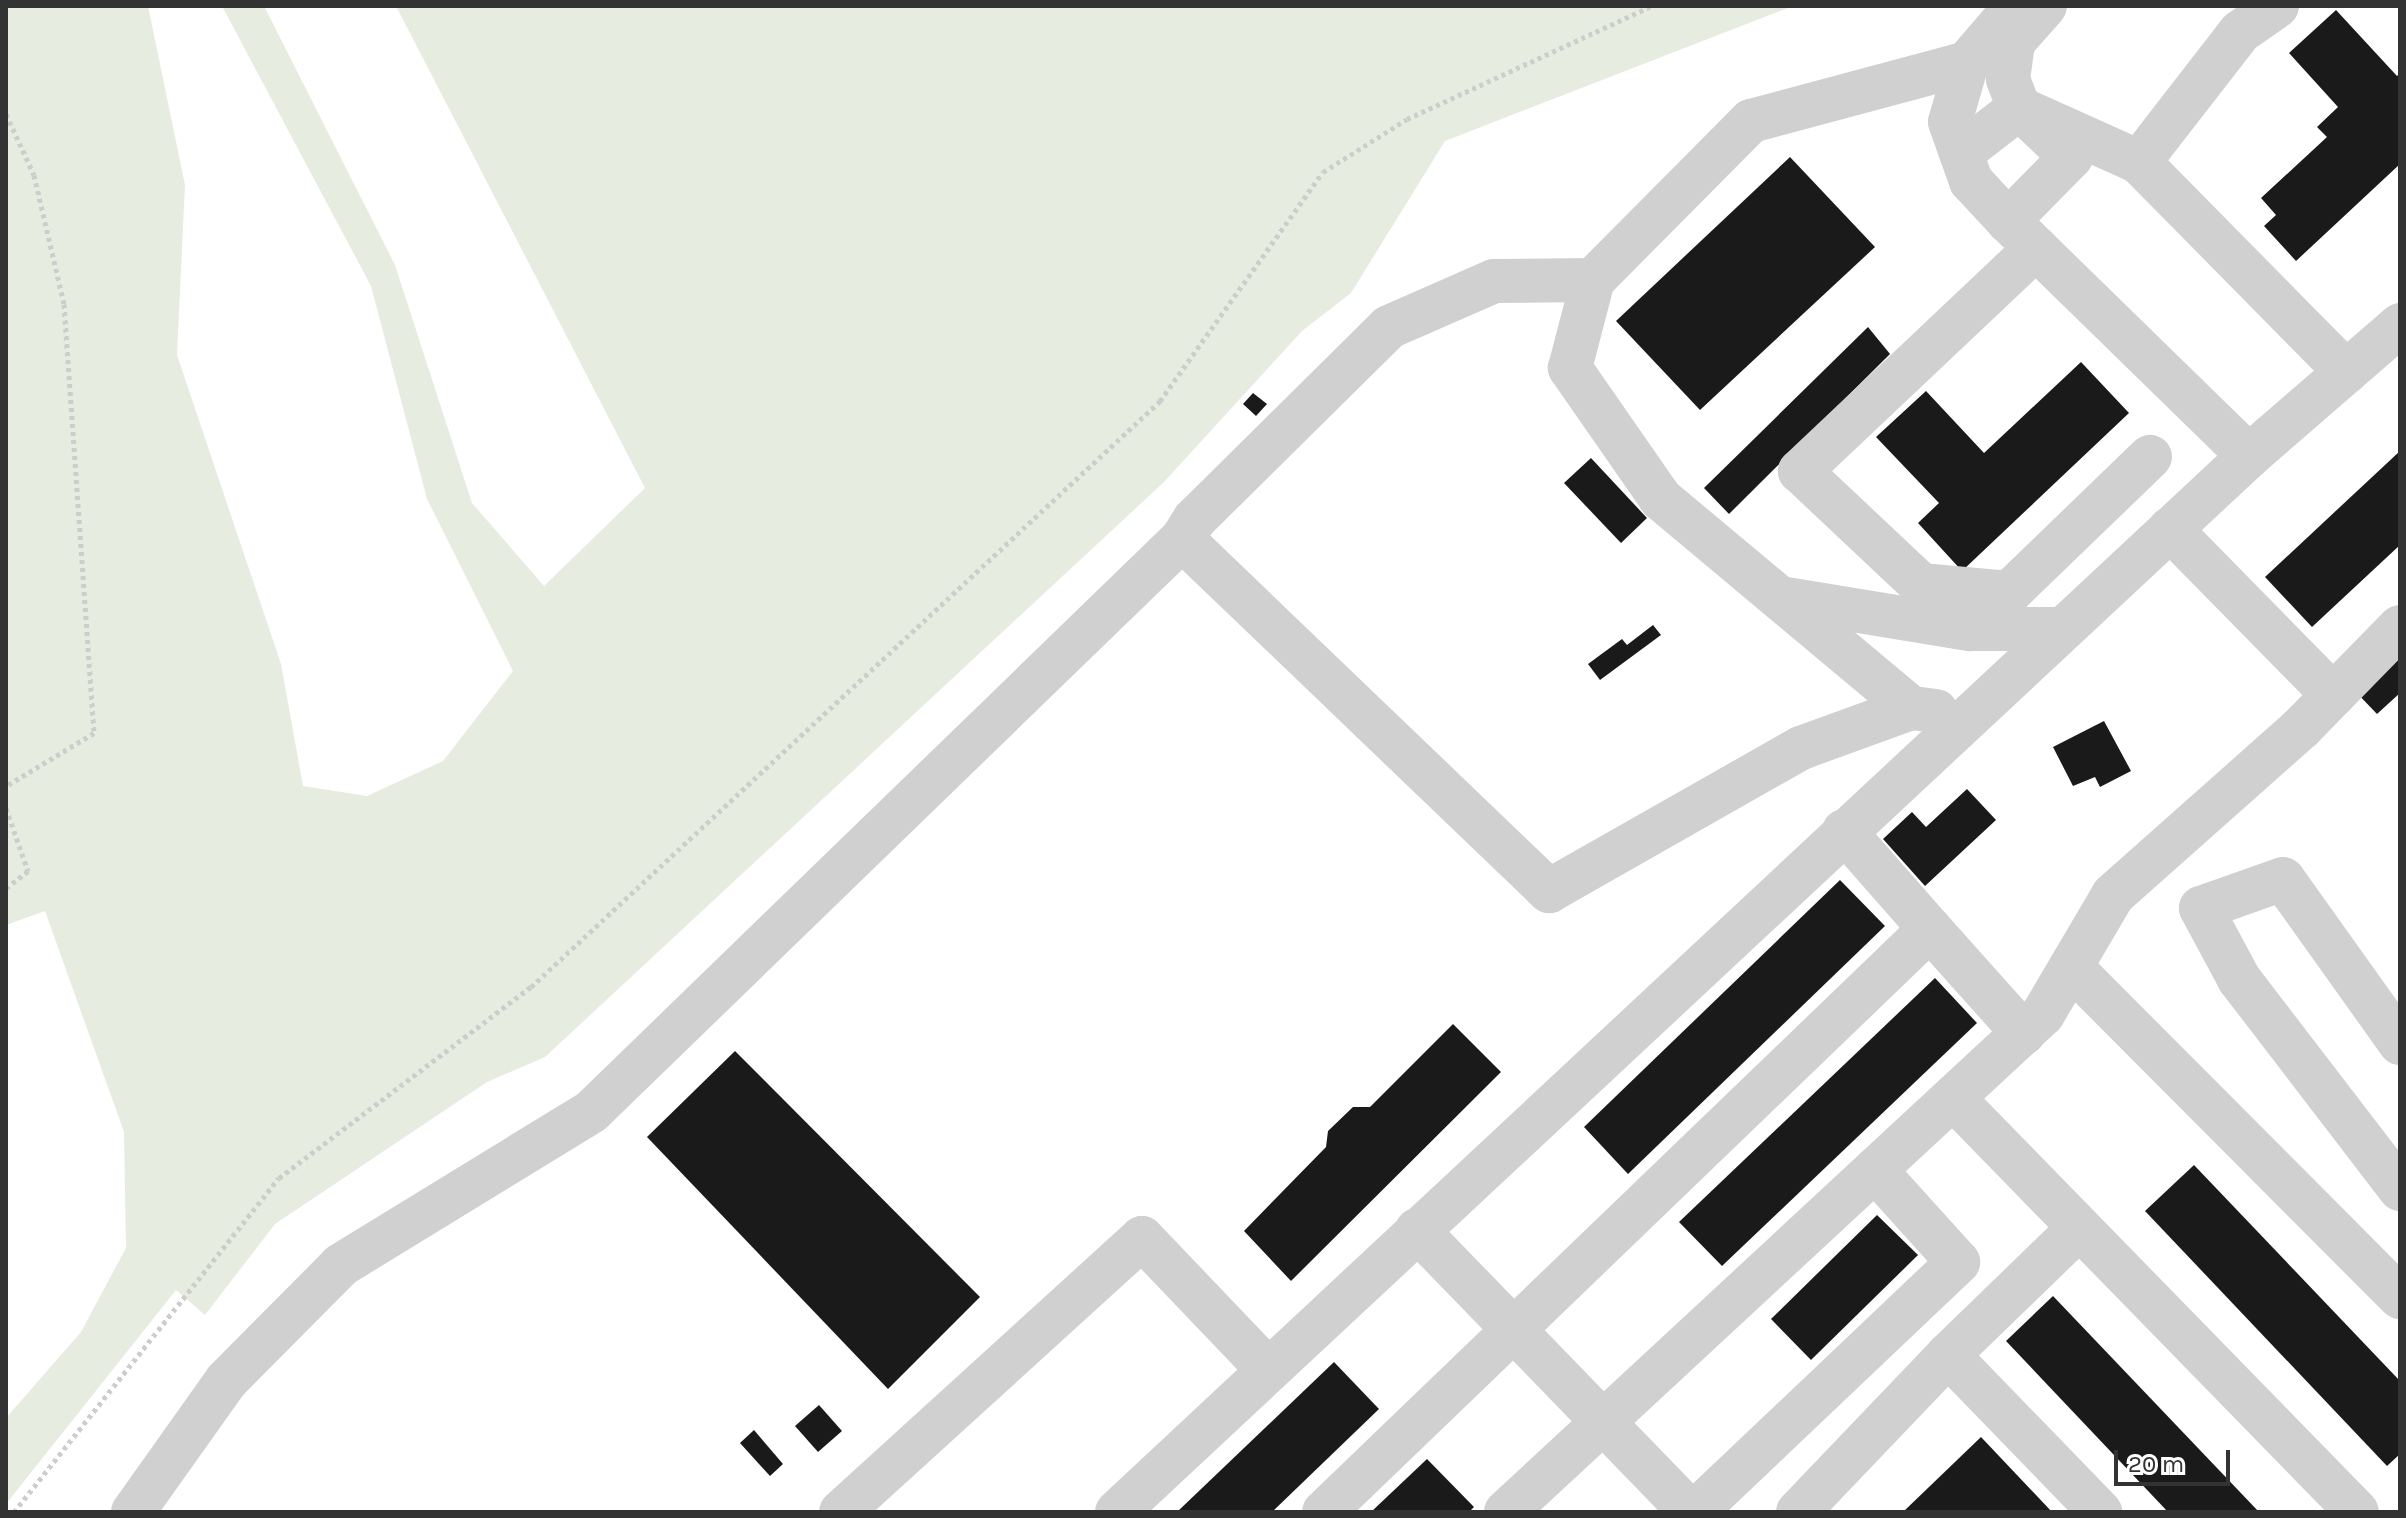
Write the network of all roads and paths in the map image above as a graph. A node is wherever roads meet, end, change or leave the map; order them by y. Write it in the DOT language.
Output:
graph roads {
  1 [pos="1652,6"];
  2 [pos="2016,6"];
  3 [pos="2045,6"];
  4 [pos="2277,6"];
  5 [pos="1967,63"];
  6 [pos="2019,108"];
  7 [pos="6,114"];
  8 [pos="1961,153"];
  9 [pos="2139,162"];
  10 [pos="2022,234"];
  11 [pos="1593,280"];
  12 [pos="2400,325"];
  13 [pos="2346,372"];
  14 [pos="2249,456"];
  15 [pos="2150,457"];
  16 [pos="2170,529"];
  17 [pos="1182,539"];
  18 [pos="1778,598"];
  19 [pos="2400,627"];
  20 [pos="2062,629"];
  21 [pos="2333,695"];
  22 [pos="1911,708"];
  23 [pos="1969,715"];
  24 [pos="1785,773"];
  25 [pos="6,786"];
  26 [pos="6,808"];
  27 [pos="1844,831"];
  28 [pos="6,888"];
  29 [pos="1930,929"];
  30 [pos="2071,967"];
  31 [pos="2023,1033"];
  32 [pos="2400,1043"];
  33 [pos="1953,1098"];
  34 [pos="1875,1170"];
  35 [pos="2400,1189"];
  36 [pos="2079,1228"];
  37 [pos="1417,1230"];
  38 [pos="2400,1297"];
  39 [pos="1516,1330"];
  40 [pos="1948,1355"];
  41 [pos="1268,1370"];
  42 [pos="1603,1421"];
  43 [pos="14,1512"];
  44 [pos="133,1512"];
  45 [pos="841,1512"];
  46 [pos="1117,1512"];
  47 [pos="1324,1512"];
  48 [pos="1506,1512"];
  49 [pos="1692,1512"];
  50 [pos="1798,1512"];
  51 [pos="2100,1512"];
  52 [pos="2357,1512"];
  1 -- 43 [label="path"];
  2 -- 5 [label="street"];
  3 -- 6 [label="street"];
  4 -- 9 [label="street"];
  5 -- 8 [label="street"];
  5 -- 11 [label="street"];
  6 -- 8 [label="street"];
  6 -- 9 [label="street"];
  6 -- 10 [label="street"];
  7 -- 25 [label="path"];
  8 -- 10 [label="street"];
  9 -- 13 [label="street"];
  10 -- 14 [label="street"];
  10 -- 15 [label="street"];
  11 -- 17 [label="street"];
  11 -- 18 [label="street"];
  12 -- 13 [label="street"];
  13 -- 14 [label="street"];
  14 -- 16 [label="street"];
  16 -- 20 [label="street"];
  16 -- 21 [label="street"];
  17 -- 22 [label="street"];
  17 -- 44 [label="street"];
  18 -- 20 [label="street"];
  18 -- 22 [label="street"];
  19 -- 21 [label="street"];
  20 -- 23 [label="street"];
  21 -- 30 [label="street"];
  22 -- 23 [label="street"];
  23 -- 24 [label="street"];
  23 -- 27 [label="street"];
  26 -- 28 [label="path"];
  27 -- 29 [label="street"];
  27 -- 37 [label="street"];
  29 -- 31 [label="street"];
  29 -- 39 [label="street"];
  30 -- 31 [label="street"];
  30 -- 38 [label="street"];
  31 -- 33 [label="street"];
  32 -- 35 [label="street"];
  33 -- 34 [label="street"];
  33 -- 36 [label="street"];
  34 -- 42 [label="street"];
  34 -- 49 [label="street"];
  36 -- 40 [label="street"];
  36 -- 52 [label="street"];
  37 -- 39 [label="street"];
  37 -- 41 [label="street"];
  39 -- 42 [label="street"];
  39 -- 47 [label="street"];
  40 -- 50 [label="street"];
  40 -- 51 [label="street"];
  41 -- 45 [label="street"];
  41 -- 46 [label="street"];
  42 -- 48 [label="street"];
  42 -- 49 [label="street"];
}
